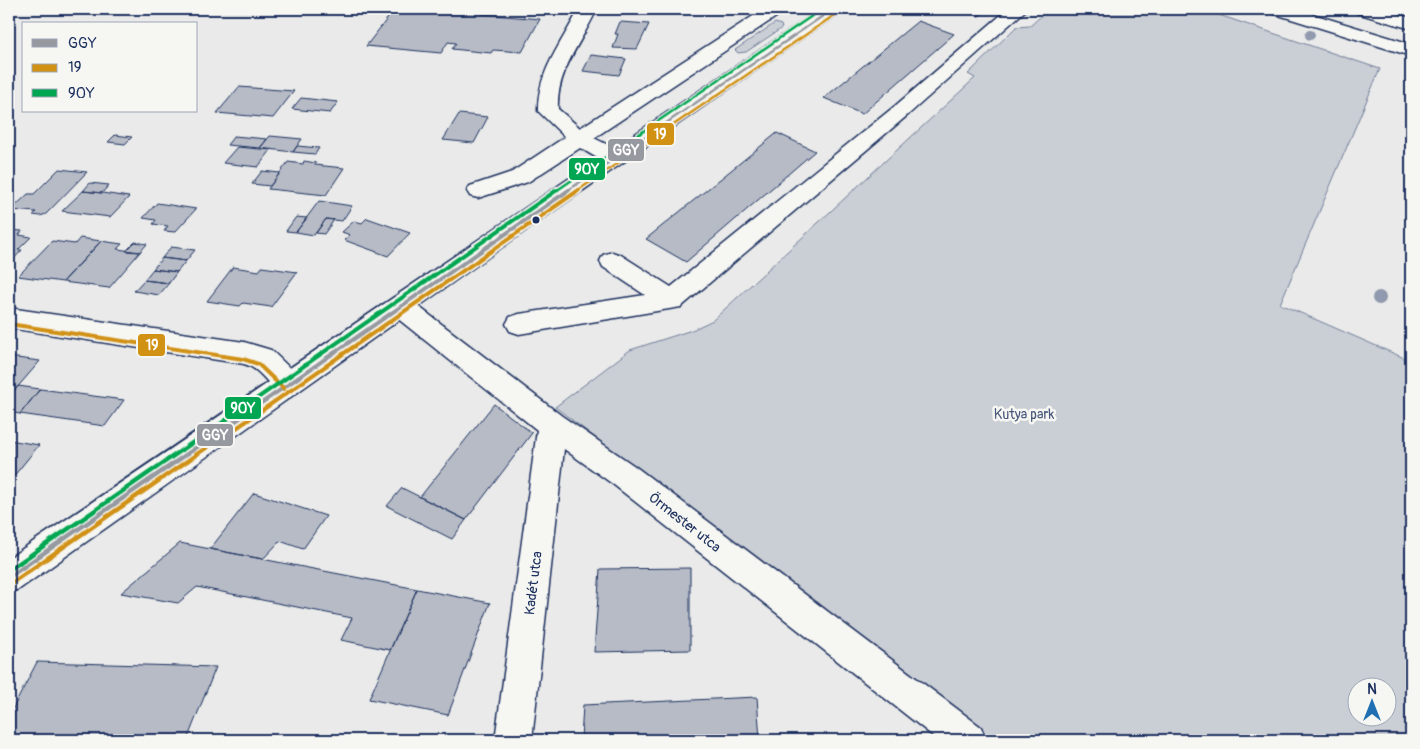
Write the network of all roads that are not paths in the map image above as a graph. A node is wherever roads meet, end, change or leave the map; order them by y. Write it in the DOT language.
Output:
graph roads {
  1 [pos="588,9"];
  2 [pos="776,9"];
  3 [pos="833,9"];
  4 [pos="1018,9"];
  5 [pos="1278,9"];
  6 [pos="1363,9"];
  7 [pos="1411,24"];
  8 [pos="1411,50"];
  9 [pos="580,139"];
  10 [pos="614,157"];
  11 [pos="478,191"];
  12 [pos="612,261"];
  13 [pos="672,300"];
  14 [pos="401,308"];
  15 [pos="9,318"];
  16 [pos="519,324"];
  17 [pos="288,384"];
  18 [pos="552,425"];
  19 [pos="9,577"];
  20 [pos="514,740"];
  21 [pos="968,740"];
  1 -- 9 [label="street"];
  2 -- 9 [label="street"];
  3 -- 10 [label="street"];
  4 -- 13 [label="street"];
  5 -- 8 [label="street"];
  6 -- 7 [label="street"];
  9 -- 10 [label="street"];
  9 -- 11 [label="street"];
  10 -- 14 [label="street"];
  12 -- 13 [label="street"];
  13 -- 16 [label="street"];
  14 -- 17 [label="street"];
  14 -- 18 [label="street, Őrmester utca"];
  15 -- 17 [label="street"];
  17 -- 19 [label="street"];
  18 -- 20 [label="street, Kadét utca"];
  18 -- 21 [label="street, Őrmester utca"];
}
